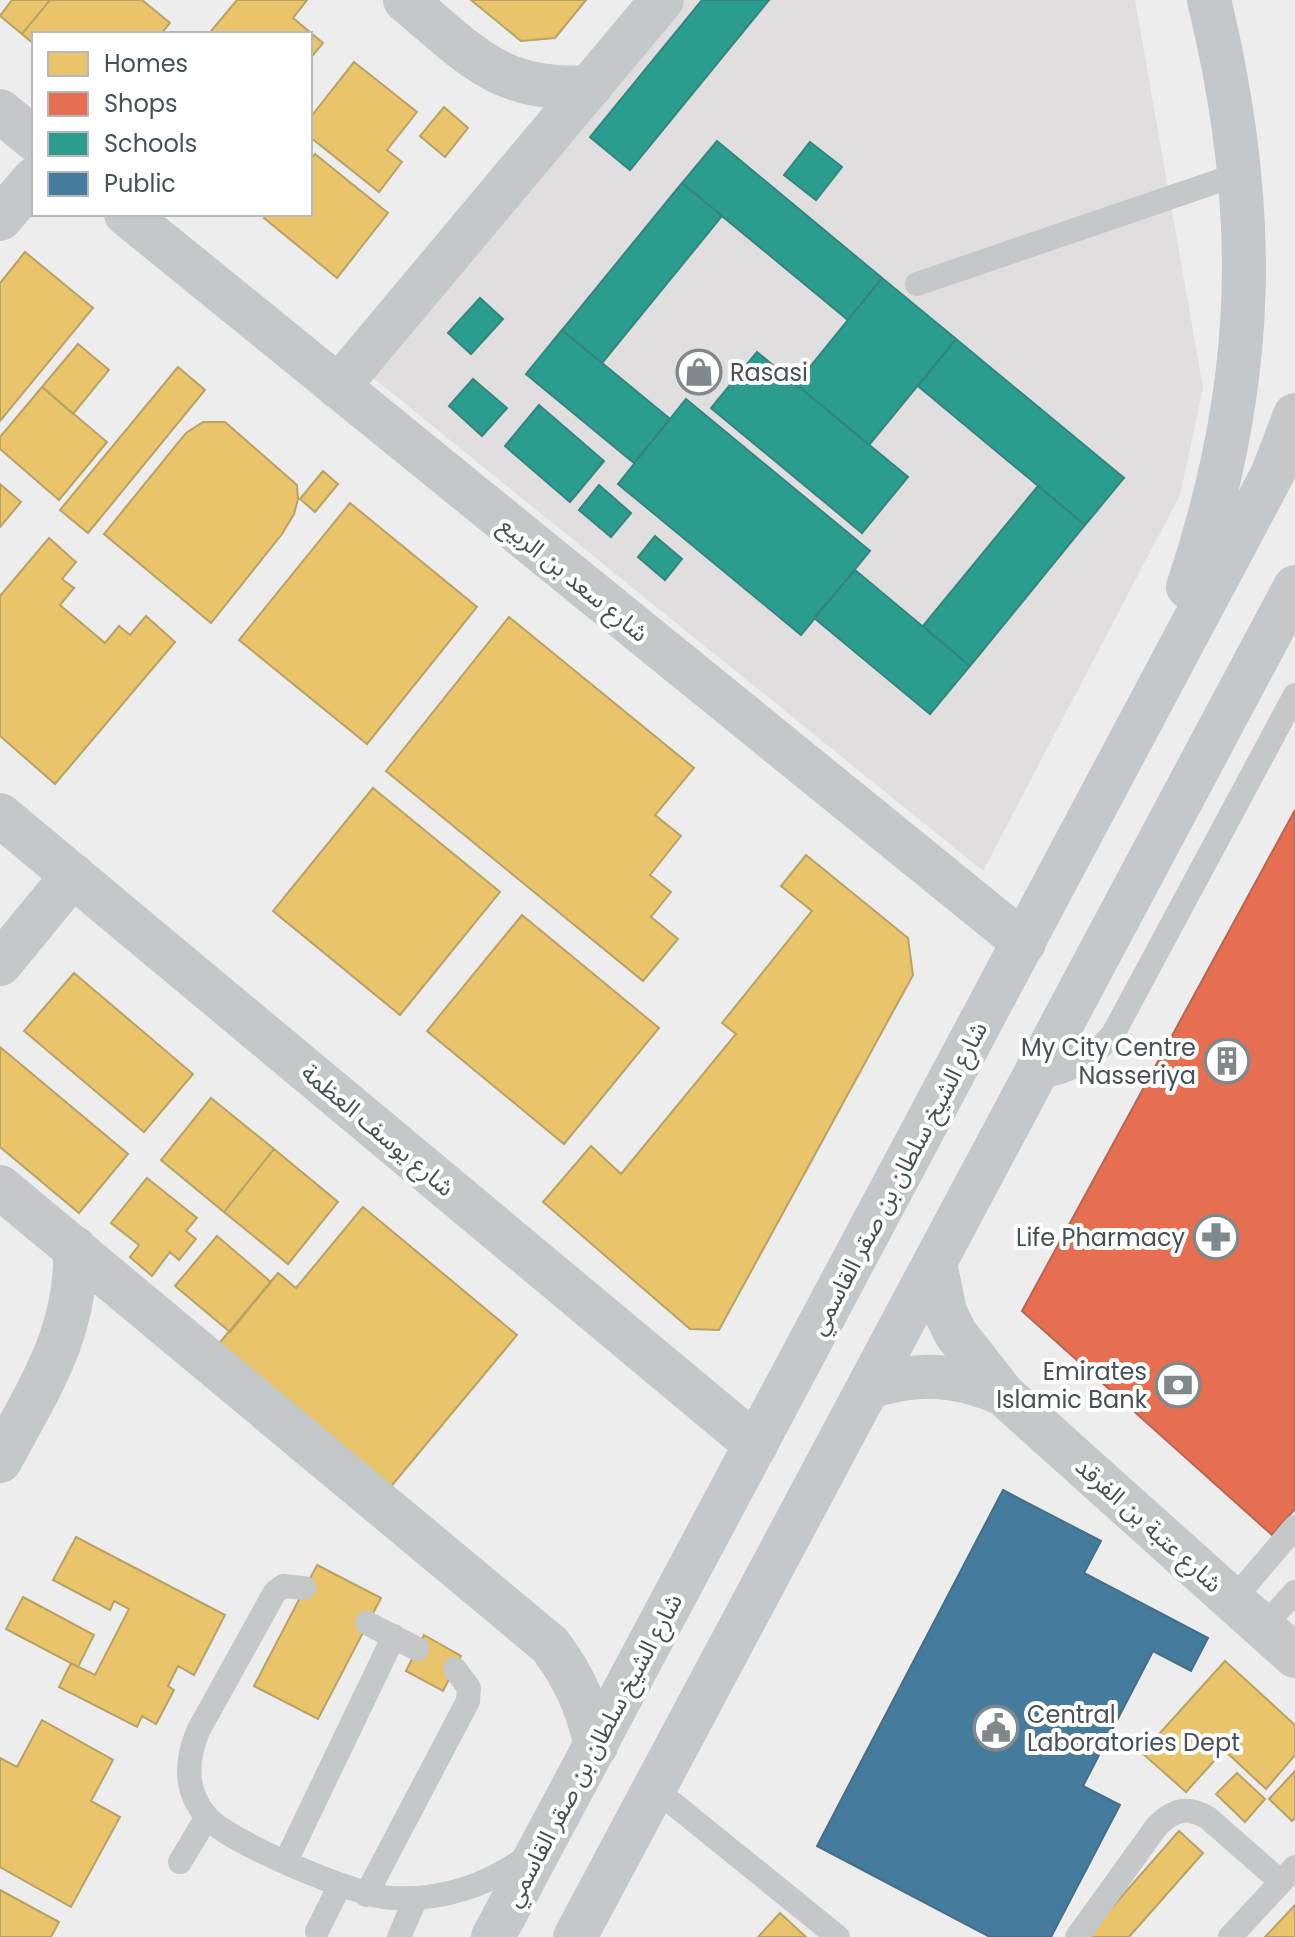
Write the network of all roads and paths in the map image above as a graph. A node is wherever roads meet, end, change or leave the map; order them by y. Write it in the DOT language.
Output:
graph roads {
  1 [pos="405,0"];
  2 [pos="662,0"];
  3 [pos="1209,0"];
  4 [pos="590,87"];
  5 [pos="0,111"];
  6 [pos="32,137"];
  7 [pos="1242,173"];
  8 [pos="32,181"];
  9 [pos="128,216"];
  10 [pos="0,219"];
  11 [pos="917,284"];
  12 [pos="338,387"];
  13 [pos="1295,415"];
  14 [pos="1295,587"];
  15 [pos="1295,695"];
  16 [pos="1146,714"];
  17 [pos="0,815"];
  18 [pos="73,875"];
  19 [pos="1024,943"];
  20 [pos="0,964"];
  21 [pos="1034,1078"];
  22 [pos="0,1187"];
  23 [pos="75,1248"];
  24 [pos="935,1263"];
  25 [pos="869,1387"];
  26 [pos="1003,1394"];
  27 [pos="756,1445"];
  28 [pos="0,1461"];
  29 [pos="1295,1527"];
  30 [pos="304,1588"];
  31 [pos="1295,1592"];
  32 [pos="1248,1614"];
  33 [pos="367,1623"];
  34 [pos="394,1636"];
  35 [pos="417,1649"];
  36 [pos="1295,1656"];
  37 [pos="455,1669"];
  38 [pos="596,1746"];
  39 [pos="655,1789"];
  40 [pos="207,1817"];
  41 [pos="543,1843"];
  42 [pos="286,1861"];
  43 [pos="180,1862"];
  44 [pos="1288,1874"];
  45 [pos="340,1885"];
  46 [pos="366,1895"];
  47 [pos="416,1898"];
  48 [pos="317,1931"];
  49 [pos="399,1937"];
  50 [pos="493,1937"];
  51 [pos="575,1937"];
  52 [pos="838,1937"];
  53 [pos="1077,1937"];
  54 [pos="1230,1937"];
  1 -- 4 [label="street"];
  2 -- 4 [label="street"];
  3 -- 7 [label="main road"];
  4 -- 12 [label="street"];
  5 -- 6 [label="street"];
  7 -- 11 [label="lane"];
  7 -- 16 [label="main road"];
  8 -- 10 [label="street"];
  9 -- 12 [label="street, شارع سعد بن الربيع"];
  12 -- 19 [label="street, شارع سعد بن الربيع"];
  13 -- 16 [label="main road, شارع الشيخ سلطان بن صقر القاسمي"];
  14 -- 21 [label="main road"];
  15 -- 21 [label="lane"];
  16 -- 19 [label="main road, شارع الشيخ سلطان بن صقر القاسمي"];
  17 -- 18 [label="street, شارع يوسف العظمة"];
  18 -- 20 [label="street"];
  18 -- 27 [label="street, شارع يوسف العظمة"];
  19 -- 27 [label="main road, شارع الشيخ سلطان بن صقر القاسمي"];
  21 -- 24 [label="main road"];
  22 -- 23 [label="street"];
  23 -- 28 [label="street"];
  23 -- 38 [label="street"];
  24 -- 25 [label="main road"];
  24 -- 26 [label="street, شارع عتبة بن الفرقد"];
  25 -- 26 [label="street, شارع عتبة بن الفرقد"];
  25 -- 39 [label="main road"];
  26 -- 32 [label="street, شارع عتبة بن الفرقد"];
  27 -- 38 [label="main road, شارع الشيخ سلطان بن صقر القاسمي"];
  29 -- 32 [label="lane"];
  30 -- 40 [label="lane"];
  31 -- 32 [label="lane"];
  32 -- 36 [label="street, شارع عتبة بن الفرقد"];
  33 -- 34 [label="lane"];
  34 -- 35 [label="lane"];
  34 -- 42 [label="lane"];
  37 -- 46 [label="lane"];
  38 -- 41 [label="main road, شارع الشيخ سلطان بن صقر القاسمي"];
  39 -- 51 [label="main road"];
  39 -- 52 [label="lane"];
  40 -- 42 [label="lane"];
  40 -- 43 [label="lane"];
  41 -- 47 [label="lane"];
  41 -- 50 [label="main road, شارع الشيخ سلطان بن صقر القاسمي"];
  42 -- 45 [label="lane"];
  44 -- 53 [label="lane"];
  44 -- 54 [label="lane"];
  45 -- 46 [label="lane"];
  45 -- 48 [label="lane"];
  46 -- 47 [label="lane"];
  47 -- 49 [label="lane"];
}
